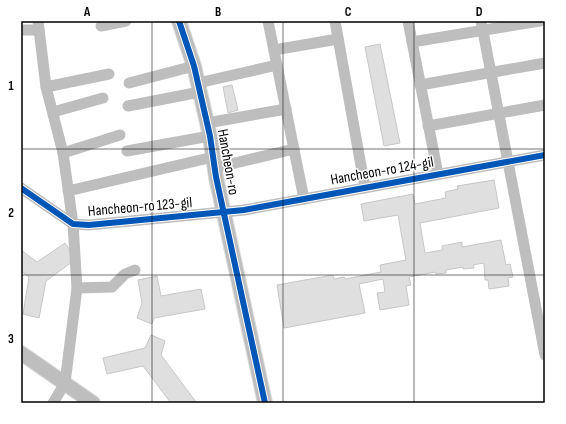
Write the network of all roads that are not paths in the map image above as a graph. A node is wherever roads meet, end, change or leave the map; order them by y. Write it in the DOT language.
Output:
graph roads {
  1 [pos="126,21"];
  2 [pos="268,21"];
  3 [pos="335,21"];
  4 [pos="408,21"];
  5 [pos="540,21"];
  6 [pos="183,22"];
  7 [pos="39,26"];
  8 [pos="101,26"];
  9 [pos="482,26"];
  10 [pos="21,30"];
  11 [pos="338,39"];
  12 [pos="412,42"];
  13 [pos="274,50"];
  14 [pos="545,63"];
  15 [pos="277,65"];
  16 [pos="194,66"];
  17 [pos="491,73"];
  18 [pos="109,74"];
  19 [pos="129,83"];
  20 [pos="420,85"];
  21 [pos="46,87"];
  22 [pos="199,88"];
  23 [pos="103,98"];
  24 [pos="545,105"];
  25 [pos="128,106"];
  26 [pos="286,109"];
  27 [pos="53,112"];
  28 [pos="499,113"];
  29 [pos="428,126"];
  30 [pos="209,129"];
  31 [pos="120,135"];
  32 [pos="294,149"];
  33 [pos="127,151"];
  34 [pos="63,152"];
  35 [pos="545,155"];
  36 [pos="508,162"];
  37 [pos="214,163"];
  38 [pos="438,174"];
  39 [pos="21,188"];
  40 [pos="365,188"];
  41 [pos="68,191"];
  42 [pos="304,198"];
  43 [pos="224,212"];
  44 [pos="73,224"];
  45 [pos="135,270"];
  46 [pos="77,288"];
  47 [pos="21,353"];
  48 [pos="545,355"];
  49 [pos="65,383"];
  50 [pos="53,403"];
  51 [pos="93,403"];
  52 [pos="265,403"];
  1 -- 8 [label="street"];
  2 -- 13 [label="street"];
  3 -- 11 [label="street"];
  4 -- 12 [label="street"];
  5 -- 9 [label="street"];
  6 -- 16 [label="main road, Hancheon-ro"];
  7 -- 10 [label="street"];
  7 -- 21 [label="street"];
  9 -- 12 [label="street"];
  9 -- 17 [label="street"];
  11 -- 13 [label="street"];
  11 -- 40 [label="street"];
  12 -- 20 [label="street"];
  13 -- 15 [label="street"];
  14 -- 17 [label="street"];
  15 -- 22 [label="street"];
  15 -- 26 [label="street"];
  16 -- 19 [label="street"];
  16 -- 22 [label="main road, Hancheon-ro"];
  17 -- 20 [label="street"];
  17 -- 28 [label="street"];
  18 -- 21 [label="street"];
  20 -- 29 [label="street"];
  21 -- 27 [label="street"];
  22 -- 25 [label="street"];
  22 -- 30 [label="main road, Hancheon-ro"];
  23 -- 27 [label="street"];
  24 -- 28 [label="street"];
  26 -- 30 [label="street, Hancheon-ro"];
  26 -- 32 [label="street"];
  27 -- 34 [label="street"];
  28 -- 29 [label="street"];
  28 -- 36 [label="street"];
  29 -- 38 [label="street"];
  30 -- 33 [label="street, Hancheon-ro"];
  30 -- 37 [label="main road, Hancheon-ro"];
  31 -- 34 [label="street"];
  32 -- 37 [label="street, Hancheon-ro"];
  32 -- 42 [label="street"];
  34 -- 41 [label="street"];
  35 -- 36 [label="street, Hancheon-ro 124-gil"];
  36 -- 38 [label="street, Hancheon-ro 124-gil"];
  36 -- 48 [label="street"];
  37 -- 41 [label="street, Hancheon-ro"];
  37 -- 43 [label="main road, Hancheon-ro"];
  38 -- 40 [label="street, Hancheon-ro 124-gil"];
  39 -- 44 [label="street, Hancheon-ro 123-gil"];
  40 -- 42 [label="street, Hancheon-ro 124-gil"];
  41 -- 44 [label="street"];
  42 -- 43 [label="street, Hancheon-ro 124-gil"];
  43 -- 44 [label="street, Hancheon-ro 123-gil"];
  43 -- 52 [label="main road, Hancheon-ro"];
  44 -- 46 [label="street"];
  45 -- 46 [label="street"];
  46 -- 49 [label="street"];
  47 -- 49 [label="main road"];
  49 -- 50 [label="street"];
  49 -- 51 [label="main road"];
}
